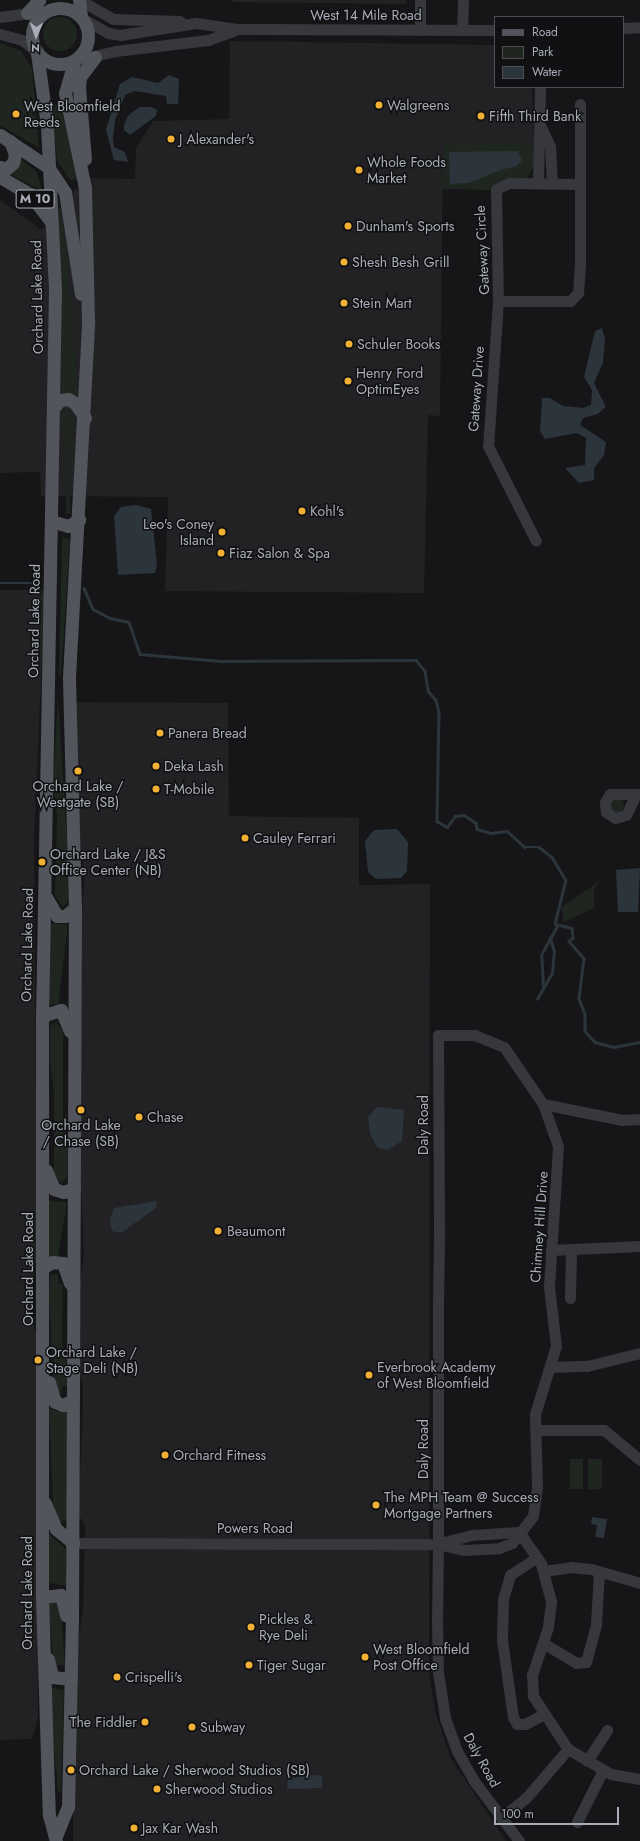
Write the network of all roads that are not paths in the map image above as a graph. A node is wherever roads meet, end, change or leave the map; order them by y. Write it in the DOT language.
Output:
graph roads {
  1 [pos="79,0"];
  2 [pos="420,0"];
  3 [pos="463,0"];
  4 [pos="45,5"];
  5 [pos="27,13"];
  6 [pos="0,17"];
  7 [pos="82,18"];
  8 [pos="196,23"];
  9 [pos="640,27"];
  10 [pos="624,28"];
  11 [pos="237,29"];
  12 [pos="420,30"];
  13 [pos="462,30"];
  14 [pos="494,30"];
  15 [pos="0,34"];
  16 [pos="36,52"];
  17 [pos="95,57"];
  18 [pos="75,61"];
  19 [pos="540,88"];
  20 [pos="580,104"];
  21 [pos="541,127"];
  22 [pos="5,138"];
  23 [pos="82,164"];
  24 [pos="0,167"];
  25 [pos="48,167"];
  26 [pos="0,177"];
  27 [pos="538,183"];
  28 [pos="552,183"];
  29 [pos="579,184"];
  30 [pos="52,225"];
  31 [pos="498,300"];
  32 [pos="88,321"];
  33 [pos="55,406"];
  34 [pos="85,418"];
  35 [pos="79,520"];
  36 [pos="51,521"];
  37 [pos="536,541"];
  38 [pos="50,683"];
  39 [pos="71,734"];
  40 [pos="44,891"];
  41 [pos="75,908"];
  42 [pos="42,1016"];
  43 [pos="438,1035"];
  44 [pos="74,1056"];
  45 [pos="543,1104"];
  46 [pos="640,1119"];
  47 [pos="43,1162"];
  48 [pos="74,1188"];
  49 [pos="640,1246"];
  50 [pos="571,1249"];
  51 [pos="551,1250"];
  52 [pos="44,1267"];
  53 [pos="570,1298"];
  54 [pos="74,1300"];
  55 [pos="640,1353"];
  56 [pos="44,1361"];
  57 [pos="550,1367"];
  58 [pos="73,1400"];
  59 [pos="535,1430"];
  60 [pos="640,1460"];
  61 [pos="43,1496"];
  62 [pos="518,1532"];
  63 [pos="491,1534"];
  64 [pos="73,1543"];
  65 [pos="438,1544"];
  66 [pos="492,1549"];
  67 [pos="536,1558"];
  68 [pos="544,1571"];
  69 [pos="599,1572"];
  70 [pos="640,1583"];
  71 [pos="42,1597"];
  72 [pos="43,1642"];
  73 [pos="543,1643"];
  74 [pos="71,1658"];
  75 [pos="71,1679"];
  76 [pos="543,1715"];
  77 [pos="607,1730"];
  78 [pos="568,1749"];
  79 [pos="587,1761"];
  80 [pos="603,1770"];
  81 [pos="47,1778"];
  82 [pos="640,1779"];
  83 [pos="68,1807"];
  84 [pos="501,1818"];
  85 [pos="577,1822"];
  86 [pos="56,1839"];
  87 [pos="519,1841"];
  1 -- 7 [label="main road"];
  1 -- 8 [label="street"];
  2 -- 12 [label="street"];
  3 -- 13 [label="street"];
  4 -- 5 [label="main road"];
  4 -- 7 [label="main road"];
  4 -- 16 [label="main road"];
  5 -- 6 [label="street"];
  7 -- 8 [label="street, West 14 Mile Road"];
  7 -- 18 [label="main road"];
  8 -- 11 [label="street, West 14 Mile Road"];
  9 -- 10 [label="street"];
  11 -- 12 [label="street, West 14 Mile Road"];
  11 -- 17 [label="street, West 14 Mile Road"];
  12 -- 13 [label="street, West 14 Mile Road"];
  13 -- 14 [label="street, West 14 Mile Road"];
  15 -- 16 [label="street"];
  16 -- 18 [label="main road"];
  16 -- 25 [label="main road, Orchard Lake Road"];
  17 -- 18 [label="street, West 14 Mile Road"];
  17 -- 23 [label="main road"];
  18 -- 23 [label="main road, Orchard Lake Road"];
  19 -- 21 [label="street"];
  20 -- 29 [label="street, Gateway Circle"];
  21 -- 27 [label="street"];
  21 -- 28 [label="street"];
  22 -- 24 [label="main road"];
  22 -- 25 [label="main road, M 10"];
  23 -- 32 [label="main road, Orchard Lake Road"];
  25 -- 30 [label="main road, Orchard Lake Road"];
  25 -- 32 [label="main road, M 10"];
  26 -- 30 [label="main road, M 10"];
  27 -- 28 [label="street, Gateway Circle"];
  27 -- 31 [label="street, Gateway Circle"];
  28 -- 29 [label="street, Gateway Circle"];
  29 -- 31 [label="street, Gateway Circle"];
  30 -- 33 [label="main road, Orchard Lake Road"];
  31 -- 37 [label="street, Gateway Drive"];
  32 -- 34 [label="main road, Orchard Lake Road"];
  33 -- 34 [label="main road"];
  33 -- 36 [label="main road, Orchard Lake Road"];
  34 -- 35 [label="main road, Orchard Lake Road"];
  35 -- 36 [label="main road"];
  35 -- 39 [label="main road, Orchard Lake Road"];
  36 -- 38 [label="main road, Orchard Lake Road"];
  38 -- 39 [label="main road"];
  38 -- 40 [label="main road, Orchard Lake Road"];
  39 -- 41 [label="main road, Orchard Lake Road"];
  40 -- 41 [label="main road"];
  40 -- 42 [label="main road, Orchard Lake Road"];
  41 -- 44 [label="main road, Orchard Lake Road"];
  42 -- 44 [label="main road"];
  42 -- 47 [label="main road, Orchard Lake Road"];
  43 -- 45 [label="street, Chimney Hill Drive"];
  43 -- 65 [label="street, Daly Road"];
  44 -- 48 [label="main road, Orchard Lake Road"];
  45 -- 46 [label="street"];
  45 -- 51 [label="street, Chimney Hill Drive"];
  47 -- 48 [label="main road"];
  47 -- 52 [label="main road, Orchard Lake Road"];
  48 -- 54 [label="main road, Orchard Lake Road"];
  49 -- 50 [label="street"];
  50 -- 51 [label="street"];
  50 -- 53 [label="street"];
  51 -- 57 [label="street, Chimney Hill Drive"];
  52 -- 54 [label="main road"];
  52 -- 56 [label="main road, Orchard Lake Road"];
  54 -- 58 [label="main road, Orchard Lake Road"];
  55 -- 57 [label="street"];
  56 -- 58 [label="main road"];
  56 -- 61 [label="main road, Orchard Lake Road"];
  57 -- 59 [label="street, Chimney Hill Drive"];
  58 -- 64 [label="main road, Orchard Lake Road"];
  59 -- 60 [label="street"];
  59 -- 62 [label="street, Chimney Hill Drive"];
  61 -- 64 [label="main road"];
  61 -- 71 [label="main road, Orchard Lake Road"];
  62 -- 63 [label="street"];
  62 -- 66 [label="street, Chimney Hill Drive"];
  62 -- 67 [label="street"];
  63 -- 65 [label="street"];
  63 -- 66 [label="street"];
  64 -- 65 [label="street, Powers Road"];
  64 -- 74 [label="main road, Orchard Lake Road"];
  65 -- 66 [label="street, Chimney Hill Drive"];
  65 -- 84 [label="street, Daly Road"];
  67 -- 68 [label="street"];
  67 -- 76 [label="street"];
  68 -- 69 [label="street"];
  68 -- 73 [label="street"];
  69 -- 70 [label="street"];
  69 -- 73 [label="street"];
  71 -- 72 [label="main road, Orchard Lake Road"];
  71 -- 74 [label="main road"];
  72 -- 75 [label="main road"];
  72 -- 81 [label="main road, Orchard Lake Road"];
  73 -- 76 [label="street"];
  74 -- 75 [label="main road, Orchard Lake Road"];
  75 -- 83 [label="main road, Orchard Lake Road"];
  76 -- 78 [label="street"];
  77 -- 79 [label="street"];
  78 -- 79 [label="street"];
  78 -- 84 [label="street"];
  79 -- 80 [label="street"];
  80 -- 82 [label="street"];
  80 -- 85 [label="street"];
  81 -- 83 [label="main road"];
  81 -- 86 [label="main road, Orchard Lake Road"];
  83 -- 86 [label="main road, Orchard Lake Road"];
  84 -- 87 [label="street, Daly Road"];
}
